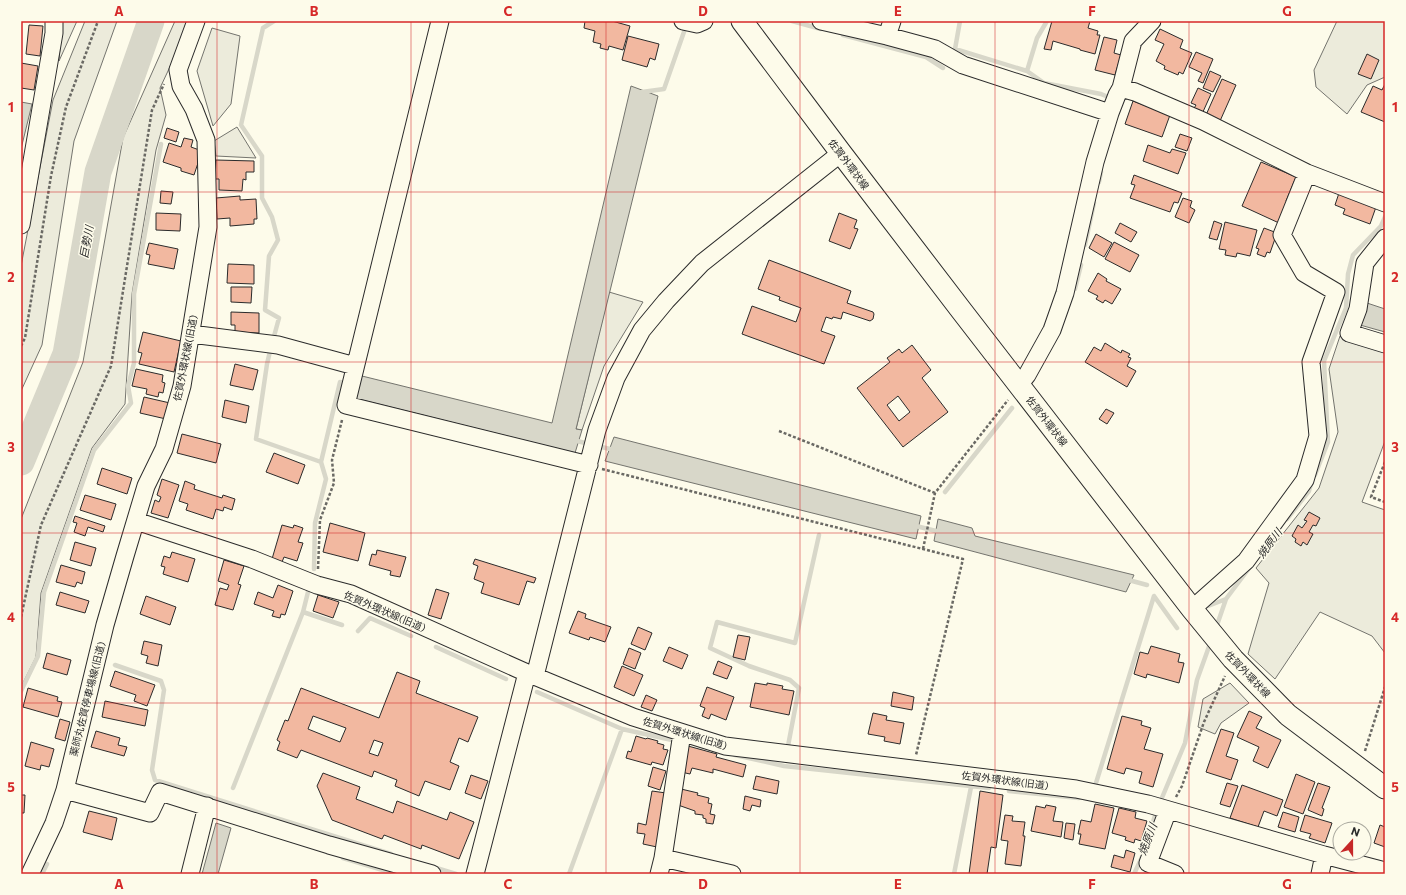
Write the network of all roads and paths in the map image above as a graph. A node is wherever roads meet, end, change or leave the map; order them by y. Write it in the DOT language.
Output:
graph roads {
  1 [pos="54,21"];
  2 [pos="98,21"];
  3 [pos="196,21"];
  4 [pos="440,21"];
  5 [pos="683,21"];
  6 [pos="704,21"];
  7 [pos="742,21"];
  8 [pos="821,21"];
  9 [pos="1152,21"];
  10 [pos="889,28"];
  11 [pos="178,70"];
  12 [pos="1119,99"];
  13 [pos="841,153"];
  14 [pos="1307,173"];
  15 [pos="1382,202"];
  16 [pos="21,225"];
  17 [pos="1385,238"];
  18 [pos="191,334"];
  19 [pos="1385,344"];
  20 [pos="21,346"];
  21 [pos="350,385"];
  22 [pos="1019,385"];
  23 [pos="779,431"];
  24 [pos="1385,462"];
  25 [pos="589,465"];
  26 [pos="935,493"];
  27 [pos="1385,502"];
  28 [pos="136,521"];
  29 [pos="922,549"];
  30 [pos="310,582"];
  31 [pos="1192,609"];
  32 [pos="21,617"];
  33 [pos="1232,659"];
  34 [pos="531,675"];
  35 [pos="1385,687"];
  36 [pos="682,733"];
  37 [pos="1360,768"];
  38 [pos="913,769"];
  39 [pos="1385,788"];
  40 [pos="65,790"];
  41 [pos="207,806"];
  42 [pos="1168,810"];
  43 [pos="1324,855"];
  44 [pos="661,866"];
  45 [pos="1385,871"];
  46 [pos="30,874"];
  47 [pos="190,874"];
  48 [pos="432,874"];
  49 [pos="475,874"];
  50 [pos="732,874"];
  51 [pos="1175,874"];
  52 [pos="1320,874"];
  1 -- 16 [label="street"];
  2 -- 20 [label="path"];
  3 -- 11 [label="street"];
  4 -- 21 [label="street"];
  5 -- 6 [label="street"];
  7 -- 13 [label="main road, 佐賀外環状線"];
  8 -- 10 [label="street"];
  9 -- 12 [label="street"];
  10 -- 12 [label="street"];
  11 -- 18 [label="street, 佐賀外環状線(旧道)"];
  11 -- 32 [label="path"];
  12 -- 14 [label="street"];
  12 -- 22 [label="street"];
  13 -- 22 [label="main road, 佐賀外環状線"];
  13 -- 25 [label="street"];
  14 -- 15 [label="street"];
  14 -- 31 [label="street"];
  17 -- 19 [label="street"];
  18 -- 21 [label="street"];
  18 -- 28 [label="street, 佐賀外環状線(旧道)"];
  21 -- 25 [label="street"];
  21 -- 30 [label="path"];
  22 -- 26 [label="path"];
  22 -- 31 [label="main road, 佐賀外環状線"];
  23 -- 26 [label="path"];
  24 -- 27 [label="path"];
  25 -- 29 [label="path"];
  25 -- 34 [label="street"];
  26 -- 29 [label="path"];
  28 -- 30 [label="street, 佐賀外環状線(旧道)"];
  28 -- 40 [label="street, 薬師丸佐賀停車場線(旧道)"];
  29 -- 38 [label="path"];
  30 -- 34 [label="street, 佐賀外環状線(旧道)"];
  31 -- 33 [label="main road, 佐賀外環状線"];
  33 -- 37 [label="main road, 佐賀外環状線"];
  33 -- 42 [label="path"];
  34 -- 36 [label="street, 佐賀外環状線(旧道)"];
  34 -- 49 [label="street"];
  35 -- 37 [label="path"];
  36 -- 38 [label="street, 佐賀外環状線(旧道)"];
  36 -- 44 [label="street"];
  37 -- 39 [label="main road, 佐賀外環状線"];
  38 -- 42 [label="street, 佐賀外環状線(旧道)"];
  40 -- 41 [label="street"];
  40 -- 46 [label="street, 薬師丸佐賀停車場線(旧道)"];
  41 -- 47 [label="street"];
  41 -- 48 [label="street"];
  42 -- 43 [label="street"];
  42 -- 51 [label="street"];
  43 -- 45 [label="street"];
  43 -- 52 [label="street"];
  44 -- 50 [label="street"];
}
